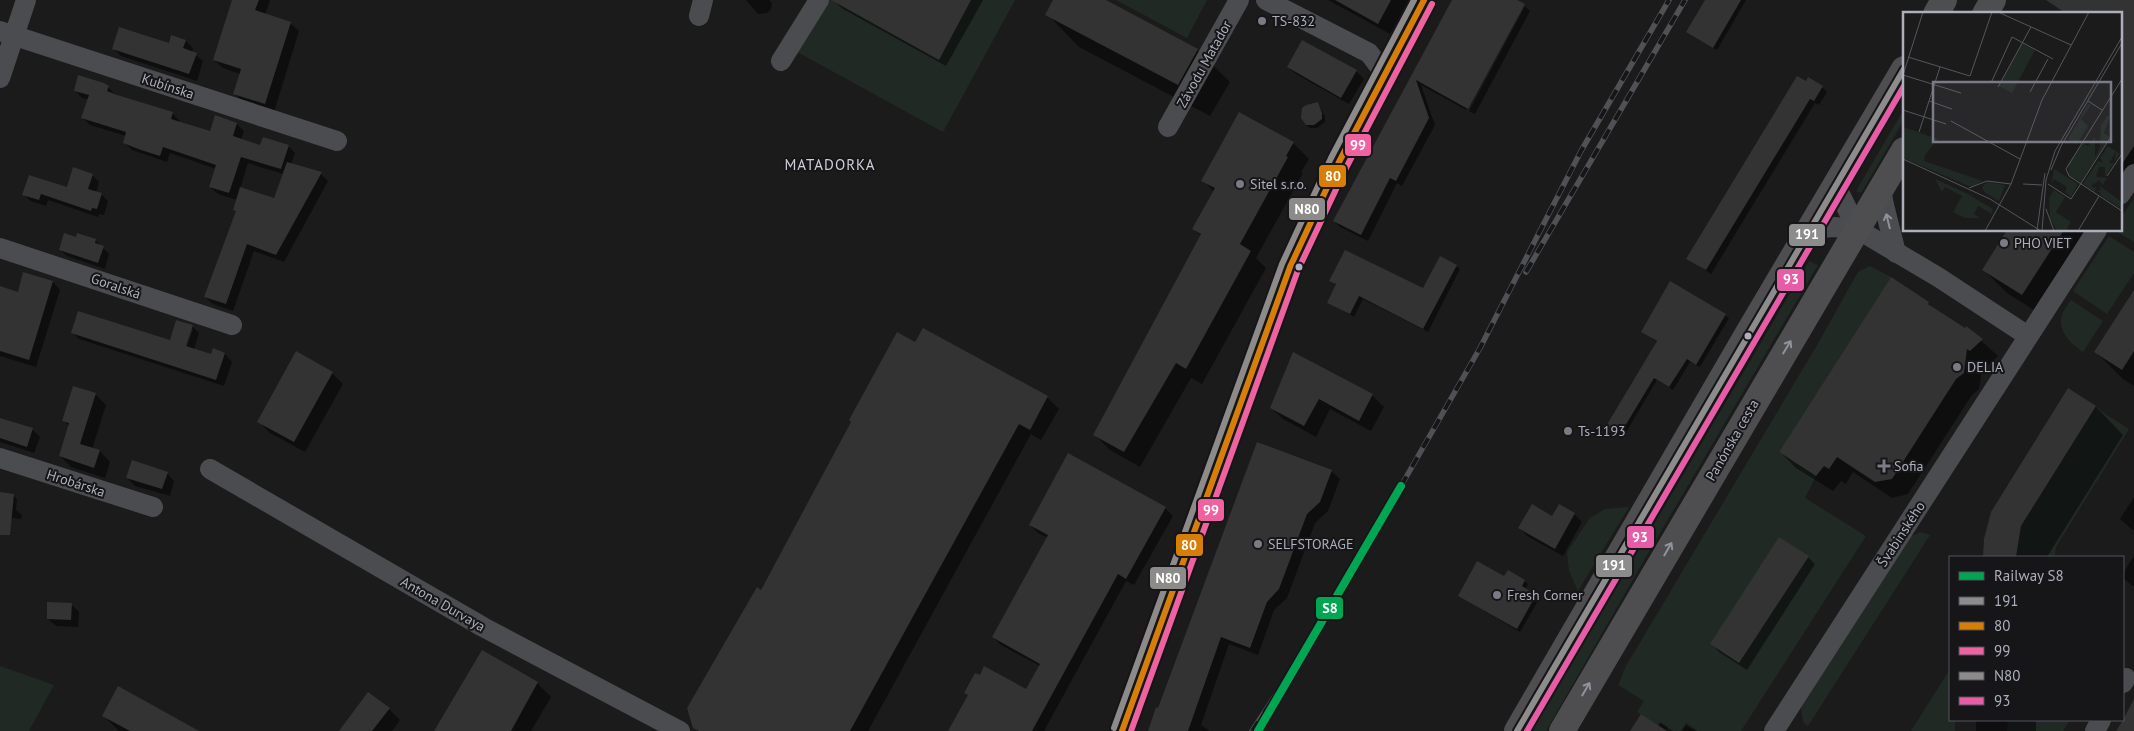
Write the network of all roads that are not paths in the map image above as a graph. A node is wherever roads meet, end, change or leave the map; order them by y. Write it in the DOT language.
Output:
graph roads {
  1 [pos="26,0"];
  2 [pos="819,0"];
  3 [pos="1239,0"];
  4 [pos="1266,0"];
  5 [pos="1424,0"];
  6 [pos="1944,0"];
  7 [pos="1993,0"];
  8 [pos="1937,12"];
  9 [pos="1986,12"];
  10 [pos="7,34"];
  11 [pos="781,61"];
  12 [pos="1903,72"];
  13 [pos="1385,74"];
  14 [pos="0,78"];
  15 [pos="1168,127"];
  16 [pos="337,141"];
  17 [pos="1903,152"];
  18 [pos="2134,174"];
  19 [pos="1836,186"];
  20 [pos="1882,188"];
  21 [pos="2122,192"];
  22 [pos="1810,229"];
  23 [pos="1857,229"];
  24 [pos="2097,231"];
  25 [pos="0,248"];
  26 [pos="1896,252"];
  27 [pos="232,325"];
  28 [pos="2028,336"];
  29 [pos="0,458"];
  30 [pos="210,469"];
  31 [pos="153,508"];
  32 [pos="680,731"];
  33 [pos="1122,731"];
  34 [pos="1517,731"];
  35 [pos="1562,731"];
  36 [pos="1774,731"];
  1 -- 10 [label="street"];
  2 -- 11 [label="street"];
  3 -- 15 [label="street, Závodu Matador"];
  4 -- 13 [label="street"];
  5 -- 13 [label="street"];
  6 -- 8 [label="main road"];
  7 -- 9 [label="main road"];
  10 -- 14 [label="street"];
  10 -- 16 [label="street, Kubínska"];
  12 -- 19 [label="main road"];
  13 -- 33 [label="street"];
  17 -- 20 [label="main road, Panónska cesta"];
  18 -- 21 [label="street"];
  19 -- 22 [label="main road"];
  19 -- 23 [label="street"];
  20 -- 23 [label="main road, Panónska cesta"];
  26 -- 20 [label="street, one-way"];
  22 -- 23 [label="street"];
  22 -- 34 [label="main road"];
  23 -- 26 [label="street"];
  35 -- 23 [label="main road, Panónska cesta, one-way"];
  24 -- 28 [label="street, Švabinského"];
  25 -- 27 [label="street, Goralská"];
  26 -- 28 [label="street"];
  28 -- 36 [label="street, Švabinského"];
  29 -- 31 [label="street, Hrobárska"];
  30 -- 32 [label="street, Antona Durvaya"];
}
